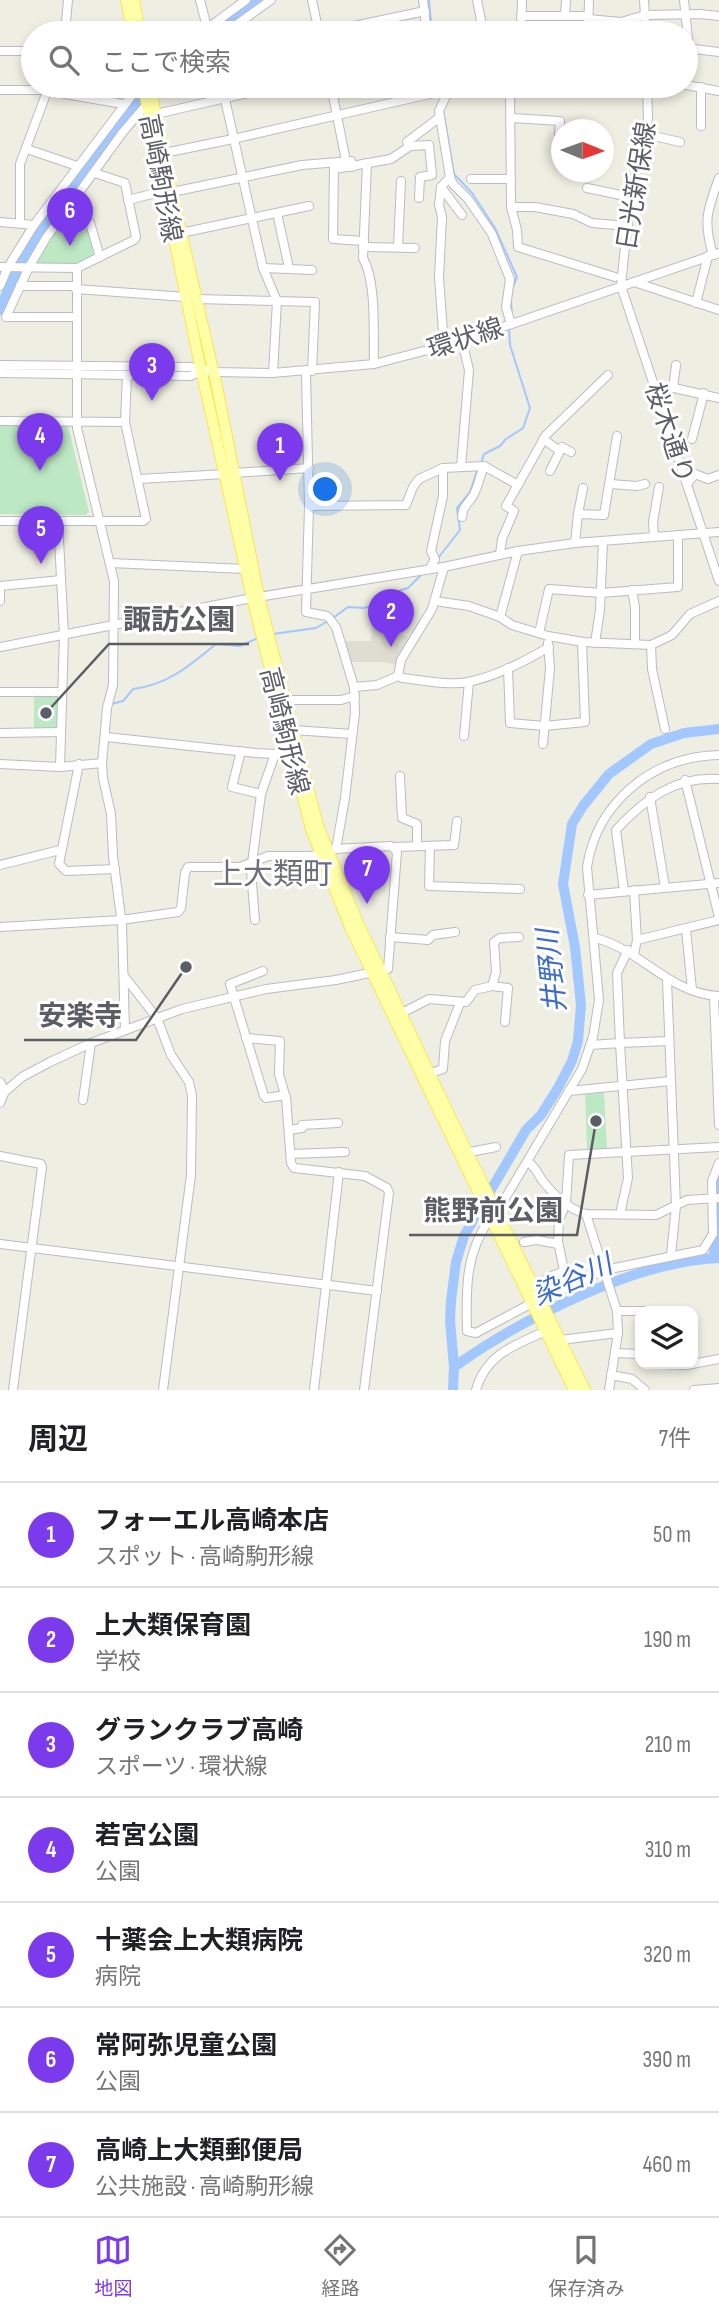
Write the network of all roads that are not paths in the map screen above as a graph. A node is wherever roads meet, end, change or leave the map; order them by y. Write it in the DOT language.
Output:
graph roads {
  1 [pos="68,0"];
  2 [pos="126,0"];
  3 [pos="134,0"];
  4 [pos="200,0"];
  5 [pos="246,0"];
  6 [pos="280,0"];
  7 [pos="312,0"];
  8 [pos="423,0"];
  9 [pos="477,0"];
  10 [pos="522,0"];
  11 [pos="566,0"];
  12 [pos="589,0"];
  13 [pos="644,0"];
  14 [pos="684,0"];
  15 [pos="270,1"];
  16 [pos="425,11"];
  17 [pos="565,15"];
  18 [pos="645,15"];
  19 [pos="685,15"];
  20 [pos="521,16"];
  21 [pos="719,16"];
  22 [pos="588,17"];
  23 [pos="66,21"];
  24 [pos="130,21"];
  25 [pos="138,21"];
  26 [pos="204,21"];
  27 [pos="220,21"];
  28 [pos="242,21"];
  29 [pos="317,21"];
  30 [pos="377,21"];
  31 [pos="426,21"];
  32 [pos="484,21"];
  33 [pos="521,21"];
  34 [pos="588,21"];
  35 [pos="614,21"];
  36 [pos="624,21"];
  37 [pos="645,21"];
  38 [pos="685,21"];
  39 [pos="698,49"];
  40 [pos="0,51"];
  41 [pos="21,51"];
  42 [pos="719,52"];
  43 [pos="698,87"];
  44 [pos="701,88"];
  45 [pos="21,89"];
  46 [pos="0,90"];
  47 [pos="719,91"];
  48 [pos="45,98"];
  49 [pos="95,98"];
  50 [pos="129,98"];
  51 [pos="149,98"];
  52 [pos="150,98"];
  53 [pos="150,98"];
  54 [pos="221,98"];
  55 [pos="225,98"];
  56 [pos="334,98"];
  57 [pos="402,98"];
  58 [pos="445,98"];
  59 [pos="511,98"];
  60 [pos="647,98"];
  61 [pos="123,104"];
  62 [pos="156,114"];
  63 [pos="337,114"];
  64 [pos="440,117"];
  65 [pos="512,118"];
  66 [pos="551,120"];
  67 [pos="701,126"];
  68 [pos="645,134"];
  69 [pos="233,139"];
  70 [pos="680,142"];
  71 [pos="410,146"];
  72 [pos="27,149"];
  73 [pos="160,153"];
  74 [pos="368,163"];
  75 [pos="349,164"];
  76 [pos="334,165"];
  77 [pos="77,166"];
  78 [pos="95,173"];
  79 [pos="450,177"];
  80 [pos="242,178"];
  81 [pos="719,178"];
  82 [pos="471,179"];
  83 [pos="510,179"];
  84 [pos="401,181"];
  85 [pos="441,187"];
  86 [pos="587,188"];
  87 [pos="168,192"];
  88 [pos="630,197"];
  89 [pos="419,198"];
  90 [pos="128,200"];
  91 [pos="309,206"];
  92 [pos="511,207"];
  93 [pos="277,213"];
  94 [pos="462,215"];
  95 [pos="251,219"];
  96 [pos="59,221"];
  97 [pos="0,222"];
  98 [pos="20,222"];
  99 [pos="34,225"];
  100 [pos="628,226"];
  101 [pos="181,233"];
  102 [pos="364,244"];
  103 [pos="398,247"];
  104 [pos="415,248"];
  105 [pos="714,255"];
  106 [pos="100,257"];
  107 [pos="6,267"];
  108 [pos="29,267"];
  109 [pos="77,268"];
  110 [pos="263,268"];
  111 [pos="289,268"];
  112 [pos="312,270"];
  113 [pos="615,277"];
  114 [pos="634,282"];
  115 [pos="0,286"];
  116 [pos="20,286"];
  117 [pos="621,286"];
  118 [pos="76,288"];
  119 [pos="191,298"];
  120 [pos="276,301"];
  121 [pos="696,303"];
  122 [pos="719,310"];
  123 [pos="76,317"];
  124 [pos="510,324"];
  125 [pos="462,341"];
  126 [pos="444,346"];
  127 [pos="374,364"];
  128 [pos="0,365"];
  129 [pos="676,365"];
  130 [pos="76,370"];
  131 [pos="201,371"];
  132 [pos="309,371"];
  133 [pos="214,372"];
  134 [pos="0,373"];
  135 [pos="274,373"];
  136 [pos="127,375"];
  137 [pos="608,375"];
  138 [pos="655,388"];
  139 [pos="673,388"];
  140 [pos="704,393"];
  141 [pos="719,398"];
  142 [pos="0,421"];
  143 [pos="77,422"];
  144 [pos="125,422"];
  145 [pos="617,436"];
  146 [pos="544,439"];
  147 [pos="692,439"];
  148 [pos="560,451"];
  149 [pos="571,452"];
  150 [pos="484,466"];
  151 [pos="461,467"];
  152 [pos="309,468"];
  153 [pos="443,468"];
  154 [pos="550,471"];
  155 [pos="230,474"];
  156 [pos="719,475"];
  157 [pos="139,479"];
  158 [pos="610,484"];
  159 [pos="645,484"];
  160 [pos="687,484"];
  161 [pos="517,485"];
  162 [pos="659,487"];
  163 [pos="583,488"];
  164 [pos="309,506"];
  165 [pos="578,514"];
  166 [pos="461,517"];
  167 [pos="0,521"];
  168 [pos="58,521"];
  169 [pos="99,521"];
  170 [pos="719,532"];
  171 [pos="703,534"];
  172 [pos="678,535"];
  173 [pos="654,536"];
  174 [pos="603,541"];
  175 [pos="575,543"];
  176 [pos="518,551"];
  177 [pos="500,554"];
  178 [pos="111,563"];
  179 [pos="444,566"];
  180 [pos="430,568"];
  181 [pos="246,569"];
  182 [pos="61,580"];
  183 [pos="719,580"];
  184 [pos="0,587"];
  185 [pos="306,588"];
  186 [pos="632,590"];
  187 [pos="601,593"];
  188 [pos="255,597"];
  189 [pos="0,601"];
  190 [pos="435,601"];
  191 [pos="719,601"];
  192 [pos="500,617"];
  193 [pos="114,625"];
  194 [pos="64,635"];
  195 [pos="544,635"];
  196 [pos="583,642"];
  197 [pos="595,643"];
  198 [pos="635,643"];
  199 [pos="651,645"];
  200 [pos="549,647"];
  201 [pos="0,648"];
  202 [pos="508,668"];
  203 [pos="398,676"];
  204 [pos="469,682"];
  205 [pos="354,691"];
  206 [pos="0,692"];
  207 [pos="62,692"];
  208 [pos="286,703"];
  209 [pos="544,726"];
  210 [pos="665,729"];
  211 [pos="293,730"];
  212 [pos="0,733"];
  213 [pos="61,733"];
  214 [pos="352,734"];
  215 [pos="464,736"];
  216 [pos="106,737"];
  217 [pos="543,744"];
  218 [pos="290,750"];
  219 [pos="241,751"];
  220 [pos="275,754"];
  221 [pos="719,755"];
  222 [pos="102,763"];
  223 [pos="0,764"];
  224 [pos="79,764"];
  225 [pos="60,767"];
  226 [pos="659,771"];
  227 [pos="400,776"];
  228 [pos="719,779"];
  229 [pos="685,780"];
  230 [pos="666,788"];
  231 [pos="261,794"];
  232 [pos="650,797"];
  233 [pos="604,817"];
  234 [pos="457,821"];
  235 [pos="616,830"];
  236 [pos="417,846"];
  237 [pos="430,846"];
  238 [pos="394,847"];
  239 [pos="60,850"];
  240 [pos="328,851"];
  241 [pos="254,861"];
  242 [pos="0,865"];
  243 [pos="115,869"];
  244 [pos="715,883"];
  245 [pos="665,887"];
  246 [pos="520,889"];
  247 [pos="629,891"];
  248 [pos="588,895"];
  249 [pos="719,919"];
  250 [pos="121,920"];
  251 [pos="254,920"];
  252 [pos="0,927"];
  253 [pos="686,929"];
  254 [pos="454,932"];
  255 [pos="390,937"];
  256 [pos="519,937"];
  257 [pos="595,938"];
  258 [pos="638,940"];
  259 [pos="631,952"];
  260 [pos="263,971"];
  261 [pos="378,972"];
  262 [pos="124,976"];
  263 [pos="667,980"];
  264 [pos="492,986"];
  265 [pos="692,990"];
  266 [pos="232,996"];
  267 [pos="716,996"];
  268 [pos="460,1003"];
  269 [pos="402,1013"];
  270 [pos="157,1018"];
  271 [pos="505,1022"];
  272 [pos="125,1030"];
  273 [pos="246,1038"];
  274 [pos="669,1041"];
  275 [pos="91,1043"];
  276 [pos="620,1043"];
  277 [pos="590,1045"];
  278 [pos="717,1055"];
  279 [pos="717,1066"];
  280 [pos="431,1073"];
  281 [pos="671,1081"];
  282 [pos="0,1082"];
  283 [pos="622,1085"];
  284 [pos="569,1091"];
  285 [pos="2,1093"];
  286 [pos="285,1095"];
  287 [pos="83,1100"];
  288 [pos="0,1103"];
  289 [pos="338,1124"];
  290 [pos="719,1125"];
  291 [pos="289,1130"];
  292 [pos="496,1147"];
  293 [pos="719,1147"];
  294 [pos="674,1150"];
  295 [pos="627,1152"];
  296 [pos="345,1153"];
  297 [pos="291,1154"];
  298 [pos="464,1154"];
  299 [pos="0,1156"];
  300 [pos="528,1162"];
  301 [pos="719,1163"];
  302 [pos="339,1172"];
  303 [pos="715,1198"];
  304 [pos="566,1203"];
  305 [pos="676,1206"];
  306 [pos="493,1212"];
  307 [pos="586,1214"];
  308 [pos="620,1214"];
  309 [pos="524,1241"];
  310 [pos="0,1244"];
  311 [pos="558,1244"];
  312 [pos="31,1249"];
  313 [pos="671,1255"];
  314 [pos="179,1268"];
  315 [pos="564,1271"];
  316 [pos="605,1271"];
  317 [pos="547,1278"];
  318 [pos="572,1285"];
  319 [pos="327,1286"];
  320 [pos="377,1291"];
  321 [pos="537,1302"];
  322 [pos="617,1311"];
  323 [pos="635,1311"];
  324 [pos="548,1328"];
  325 [pos="618,1333"];
  326 [pos="560,1340"];
  327 [pos="615,1353"];
  328 [pos="635,1354"];
  329 [pos="719,1359"];
  330 [pos="698,1363"];
  331 [pos="611,1375"];
  332 [pos="719,1388"];
  333 [pos="13,1390"];
  334 [pos="163,1390"];
  335 [pos="314,1390"];
  336 [pos="363,1390"];
  337 [pos="476,1390"];
  338 [pos="574,1390"];
  339 [pos="585,1390"];
  340 [pos="609,1390"];
  341 [pos="645,1390"];
  342 [pos="694,1390"];
  1 -- 23 [label="street"];
  2 -- 24 [label="main road"];
  3 -- 25 [label="main road"];
  4 -- 26 [label="street"];
  5 -- 27 [label="street"];
  6 -- 15 [label="street"];
  7 -- 29 [label="street"];
  8 -- 16 [label="street"];
  9 -- 32 [label="street"];
  10 -- 20 [label="street"];
  11 -- 17 [label="street"];
  12 -- 22 [label="street"];
  13 -- 18 [label="street"];
  14 -- 19 [label="street"];
  15 -- 28 [label="street"];
  16 -- 30 [label="street"];
  16 -- 31 [label="street"];
  17 -- 20 [label="street"];
  17 -- 22 [label="street"];
  18 -- 19 [label="street"];
  18 -- 36 [label="street"];
  18 -- 37 [label="street"];
  19 -- 21 [label="street"];
  19 -- 38 [label="street"];
  20 -- 33 [label="street"];
  22 -- 34 [label="street"];
  22 -- 35 [label="street"];
  39 -- 42 [label="street"];
  40 -- 41 [label="street"];
  43 -- 44 [label="street"];
  44 -- 47 [label="street"];
  44 -- 67 [label="street"];
  45 -- 46 [label="street"];
  48 -- 72 [label="street"];
  49 -- 61 [label="street"];
  50 -- 61 [label="street"];
  51 -- 78 [label="street"];
  52 -- 62 [label="main road, 高崎駒形線"];
  53 -- 73 [label="main road, 高崎駒形線"];
  54 -- 62 [label="street"];
  55 -- 69 [label="street"];
  56 -- 63 [label="street"];
  57 -- 63 [label="street"];
  58 -- 64 [label="street"];
  59 -- 65 [label="street"];
  60 -- 68 [label="street, 日光新保線"];
  61 -- 77 [label="street"];
  62 -- 73 [label="main road, 高崎駒形線"];
  63 -- 69 [label="street"];
  63 -- 75 [label="street"];
  64 -- 71 [label="street"];
  64 -- 79 [label="street"];
  65 -- 66 [label="street"];
  65 -- 83 [label="street"];
  68 -- 70 [label="street"];
  68 -- 88 [label="street, 日光新保線"];
  69 -- 73 [label="street"];
  69 -- 80 [label="street"];
  71 -- 74 [label="street"];
  71 -- 89 [label="street"];
  72 -- 77 [label="street"];
  72 -- 98 [label="street"];
  73 -- 87 [label="main road, 高崎駒形線"];
  74 -- 75 [label="street"];
  74 -- 102 [label="street"];
  75 -- 76 [label="street"];
  76 -- 80 [label="street"];
  76 -- 102 [label="street"];
  77 -- 99 [label="street"];
  78 -- 90 [label="street"];
  78 -- 96 [label="street"];
  79 -- 85 [label="street"];
  79 -- 124 [label="street"];
  80 -- 87 [label="street"];
  80 -- 95 [label="street"];
  81 -- 105 [label="street"];
  82 -- 83 [label="street"];
  83 -- 92 [label="street"];
  84 -- 103 [label="street"];
  85 -- 94 [label="street"];
  85 -- 126 [label="street"];
  86 -- 88 [label="street"];
  87 -- 90 [label="street"];
  87 -- 101 [label="main road, 高崎駒形線"];
  87 -- 119 [label="main road, 高崎駒形線"];
  88 -- 100 [label="street, 日光新保線"];
  90 -- 106 [label="street"];
  91 -- 93 [label="street"];
  92 -- 100 [label="street"];
  92 -- 113 [label="street"];
  93 -- 95 [label="street"];
  93 -- 111 [label="street"];
  95 -- 101 [label="street"];
  95 -- 110 [label="street"];
  96 -- 106 [label="street"];
  96 -- 108 [label="street"];
  97 -- 98 [label="street"];
  98 -- 99 [label="street"];
  99 -- 107 [label="street"];
  100 -- 117 [label="street, 日光新保線"];
  101 -- 119 [label="main road, 高崎駒形線"];
  102 -- 103 [label="street"];
  102 -- 127 [label="street"];
  103 -- 104 [label="street"];
  105 -- 114 [label="street, 環状線"];
  105 -- 121 [label="street"];
  106 -- 109 [label="street"];
  107 -- 108 [label="street"];
  107 -- 115 [label="street"];
  108 -- 109 [label="street"];
  108 -- 116 [label="street"];
  109 -- 118 [label="street"];
  110 -- 111 [label="street"];
  110 -- 120 [label="street"];
  111 -- 112 [label="street"];
  114 -- 117 [label="street, 環状線"];
  114 -- 121 [label="street"];
  116 -- 118 [label="street"];
  116 -- 123 [label="street"];
  117 -- 124 [label="street, 環状線"];
  117 -- 138 [label="street, 桜木通り"];
  118 -- 119 [label="street"];
  118 -- 123 [label="street"];
  119 -- 120 [label="street"];
  119 -- 131 [label="main road, 高崎駒形線"];
  119 -- 133 [label="main road, 高崎駒形線"];
  120 -- 132 [label="street"];
  120 -- 135 [label="street"];
  121 -- 122 [label="street"];
  123 -- 130 [label="street"];
  124 -- 125 [label="street, 環状線"];
  125 -- 126 [label="street, 環状線"];
  125 -- 151 [label="street"];
  126 -- 127 [label="street, 環状線"];
  127 -- 132 [label="street, 環状線"];
  128 -- 130 [label="street, 環状線"];
  129 -- 139 [label="street"];
  130 -- 131 [label="street, 環状線"];
  130 -- 134 [label="street, 環状線"];
  130 -- 136 [label="street, 環状線"];
  130 -- 143 [label="street"];
  131 -- 133 [label="street, 環状線"];
  131 -- 136 [label="street, 環状線"];
  131 -- 155 [label="main road, 高崎駒形線"];
  132 -- 135 [label="street, 環状線"];
  132 -- 152 [label="street"];
  133 -- 135 [label="street, 環状線"];
  133 -- 155 [label="main road, 高崎駒形線"];
  136 -- 144 [label="street"];
  137 -- 146 [label="street"];
  138 -- 139 [label="street"];
  138 -- 160 [label="street, 桜木通り"];
  139 -- 140 [label="street"];
  140 -- 141 [label="street"];
  140 -- 147 [label="street"];
  142 -- 143 [label="street"];
  143 -- 144 [label="street"];
  143 -- 169 [label="street"];
  144 -- 157 [label="street"];
  145 -- 158 [label="street"];
  146 -- 148 [label="street"];
  146 -- 161 [label="street"];
  148 -- 149 [label="street"];
  148 -- 154 [label="street"];
  150 -- 151 [label="street"];
  150 -- 161 [label="street"];
  150 -- 166 [label="street"];
  151 -- 153 [label="street"];
  152 -- 155 [label="street"];
  152 -- 164 [label="street"];
  153 -- 164 [label="street"];
  153 -- 180 [label="street"];
  155 -- 157 [label="street"];
  155 -- 181 [label="main road, 高崎駒形線"];
  155 -- 188 [label="main road, 高崎駒形線"];
  156 -- 160 [label="street"];
  157 -- 169 [label="street"];
  158 -- 159 [label="street"];
  158 -- 165 [label="street"];
  160 -- 171 [label="street, 桜木通り"];
  161 -- 177 [label="street"];
  162 -- 173 [label="street"];
  163 -- 165 [label="street"];
  164 -- 185 [label="street"];
  165 -- 175 [label="street"];
  167 -- 168 [label="street"];
  168 -- 169 [label="street"];
  168 -- 182 [label="street"];
  169 -- 178 [label="street"];
  170 -- 171 [label="street"];
  171 -- 172 [label="street"];
  171 -- 183 [label="street, 桜木通り"];
  172 -- 173 [label="street"];
  172 -- 186 [label="street"];
  173 -- 174 [label="street"];
  174 -- 175 [label="street"];
  174 -- 187 [label="street"];
  175 -- 176 [label="street"];
  176 -- 177 [label="street"];
  176 -- 192 [label="street"];
  177 -- 179 [label="street"];
  178 -- 181 [label="street"];
  178 -- 193 [label="street"];
  179 -- 180 [label="street"];
  179 -- 190 [label="street"];
  180 -- 185 [label="street"];
  181 -- 188 [label="main road, 高崎駒形線"];
  182 -- 184 [label="street"];
  182 -- 194 [label="street"];
  184 -- 189 [label="street"];
  185 -- 188 [label="street"];
  185 -- 205 [label="street"];
  186 -- 187 [label="street"];
  186 -- 198 [label="street"];
  187 -- 195 [label="street"];
  187 -- 197 [label="street"];
  188 -- 193 [label="street"];
  188 -- 208 [label="main road, 高崎駒形線"];
  188 -- 218 [label="main road, 高崎駒形線"];
  190 -- 192 [label="street"];
  190 -- 203 [label="street"];
  191 -- 199 [label="street"];
  192 -- 195 [label="street"];
  193 -- 194 [label="street"];
  193 -- 216 [label="street"];
  194 -- 201 [label="street"];
  194 -- 207 [label="street"];
  195 -- 196 [label="street"];
  195 -- 200 [label="street"];
  196 -- 197 [label="street"];
  196 -- 209 [label="street"];
  197 -- 198 [label="street"];
  198 -- 199 [label="street"];
  199 -- 210 [label="street"];
  200 -- 202 [label="street"];
  200 -- 209 [label="street"];
  202 -- 204 [label="street"];
  202 -- 209 [label="street"];
  203 -- 204 [label="street"];
  203 -- 205 [label="street"];
  204 -- 215 [label="street"];
  205 -- 208 [label="street"];
  205 -- 214 [label="street"];
  206 -- 207 [label="street"];
  207 -- 213 [label="street"];
  208 -- 211 [label="main road, 高崎駒形線"];
  209 -- 217 [label="street"];
  211 -- 214 [label="street"];
  211 -- 240 [label="main road, 高崎駒形線"];
  212 -- 213 [label="street"];
  213 -- 225 [label="street"];
  214 -- 240 [label="street"];
  216 -- 219 [label="street"];
  216 -- 222 [label="street"];
  218 -- 220 [label="street"];
  218 -- 240 [label="main road, 高崎駒形線"];
  219 -- 220 [label="street"];
  219 -- 231 [label="street"];
  220 -- 231 [label="street"];
  221 -- 226 [label="street"];
  222 -- 224 [label="street"];
  222 -- 243 [label="street"];
  223 -- 225 [label="street"];
  224 -- 225 [label="street"];
  224 -- 239 [label="street"];
  226 -- 230 [label="street"];
  226 -- 233 [label="street"];
  227 -- 236 [label="street"];
  228 -- 229 [label="street"];
  229 -- 230 [label="street"];
  229 -- 244 [label="street"];
  230 -- 232 [label="street"];
  231 -- 241 [label="street"];
  232 -- 235 [label="street"];
  232 -- 245 [label="street"];
  233 -- 235 [label="street"];
  233 -- 248 [label="street"];
  234 -- 237 [label="street"];
  235 -- 247 [label="street"];
  236 -- 237 [label="street"];
  236 -- 238 [label="street"];
  237 -- 246 [label="street"];
  238 -- 240 [label="street"];
  238 -- 255 [label="street"];
  239 -- 242 [label="street"];
  239 -- 243 [label="street"];
  240 -- 241 [label="street"];
  240 -- 261 [label="main road, 高崎駒形線"];
  241 -- 250 [label="street"];
  241 -- 251 [label="street"];
  243 -- 250 [label="street"];
  244 -- 245 [label="street"];
  244 -- 249 [label="street"];
  245 -- 247 [label="street"];
  247 -- 248 [label="street"];
  247 -- 258 [label="street"];
  248 -- 257 [label="street"];
  249 -- 253 [label="street"];
  250 -- 252 [label="street"];
  250 -- 262 [label="street"];
  253 -- 258 [label="street"];
  253 -- 265 [label="street"];
  254 -- 255 [label="street"];
  255 -- 261 [label="street"];
  256 -- 264 [label="street"];
  257 -- 259 [label="street"];
  257 -- 277 [label="street"];
  258 -- 259 [label="street"];
  259 -- 263 [label="street"];
  259 -- 276 [label="street"];
  260 -- 266 [label="street"];
  261 -- 266 [label="street"];
  261 -- 269 [label="main road, 高崎駒形線"];
  261 -- 298 [label="main road, 高崎駒形線"];
  262 -- 270 [label="street"];
  262 -- 272 [label="street"];
  263 -- 265 [label="street"];
  263 -- 274 [label="street"];
  264 -- 268 [label="street"];
  264 -- 271 [label="street"];
  265 -- 267 [label="street"];
  266 -- 270 [label="street"];
  266 -- 273 [label="street"];
  267 -- 278 [label="street"];
  268 -- 269 [label="street"];
  268 -- 280 [label="street"];
  269 -- 280 [label="main road, 高崎駒形線"];
  270 -- 272 [label="street"];
  270 -- 314 [label="street"];
  272 -- 275 [label="street"];
  273 -- 286 [label="street"];
  273 -- 286 [label="street"];
  274 -- 276 [label="street"];
  274 -- 281 [label="street"];
  275 -- 285 [label="street"];
  275 -- 287 [label="street"];
  276 -- 277 [label="street"];
  276 -- 283 [label="street"];
  277 -- 284 [label="street"];
  278 -- 279 [label="street"];
  279 -- 290 [label="street"];
  280 -- 298 [label="main road, 高崎駒形線"];
  281 -- 283 [label="street"];
  281 -- 294 [label="street"];
  282 -- 285 [label="street"];
  283 -- 284 [label="street"];
  283 -- 295 [label="street"];
  284 -- 300 [label="street"];
  285 -- 288 [label="street"];
  286 -- 291 [label="street"];
  289 -- 291 [label="street"];
  291 -- 297 [label="street"];
  292 -- 298 [label="street"];
  293 -- 294 [label="street"];
  294 -- 295 [label="street"];
  294 -- 305 [label="street"];
  295 -- 304 [label="street"];
  295 -- 308 [label="street"];
  296 -- 297 [label="street"];
  297 -- 302 [label="street"];
  298 -- 306 [label="main road, 高崎駒形線"];
  299 -- 312 [label="street"];
  300 -- 304 [label="street"];
  300 -- 306 [label="street"];
  301 -- 303 [label="street"];
  302 -- 319 [label="street"];
  302 -- 320 [label="street"];
  303 -- 305 [label="street"];
  303 -- 313 [label="street"];
  304 -- 307 [label="street"];
  304 -- 311 [label="street"];
  305 -- 308 [label="street"];
  305 -- 313 [label="street"];
  306 -- 321 [label="main road"];
  306 -- 321 [label="street"];
  307 -- 308 [label="street"];
  307 -- 316 [label="street"];
  309 -- 311 [label="street"];
  310 -- 312 [label="street"];
  311 -- 315 [label="street"];
  312 -- 314 [label="street"];
  312 -- 333 [label="street"];
  313 -- 316 [label="street"];
  314 -- 319 [label="street"];
  314 -- 334 [label="street"];
  315 -- 317 [label="street"];
  315 -- 318 [label="street"];
  316 -- 318 [label="street"];
  316 -- 322 [label="street"];
  318 -- 321 [label="street"];
  319 -- 320 [label="street"];
  319 -- 335 [label="street"];
  320 -- 336 [label="street"];
  321 -- 324 [label="main road"];
  322 -- 323 [label="street"];
  322 -- 325 [label="street"];
  324 -- 326 [label="main road"];
  324 -- 337 [label="street"];
  324 -- 338 [label="main road"];
  325 -- 326 [label="street"];
  325 -- 327 [label="street"];
  326 -- 339 [label="main road"];
  327 -- 328 [label="street"];
  327 -- 331 [label="street"];
  329 -- 330 [label="street"];
  331 -- 340 [label="street"];
  331 -- 341 [label="street"];
  332 -- 342 [label="street"];
}
